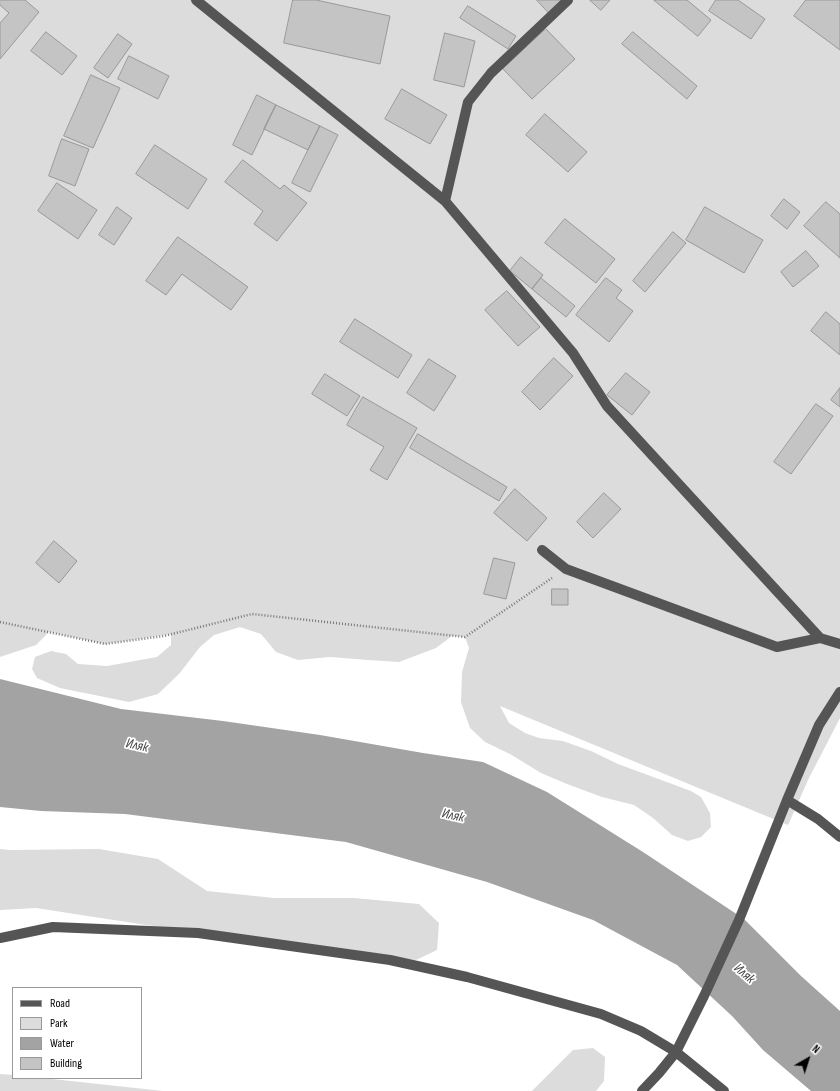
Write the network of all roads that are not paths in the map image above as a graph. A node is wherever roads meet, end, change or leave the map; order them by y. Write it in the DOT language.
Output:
graph roads {
  1 [pos="196,0"];
  2 [pos="568,0"];
  3 [pos="445,201"];
  4 [pos="542,550"];
  5 [pos="820,638"];
  6 [pos="840,644"];
  7 [pos="840,692"];
  8 [pos="785,804"];
  9 [pos="840,837"];
  10 [pos="0,938"];
  11 [pos="676,1052"];
  12 [pos="642,1091"];
  13 [pos="724,1091"];
  1 -- 3 [label="street"];
  2 -- 3 [label="street"];
  3 -- 5 [label="street"];
  4 -- 5 [label="street"];
  5 -- 6 [label="street"];
  7 -- 8 [label="street"];
  8 -- 9 [label="street"];
  8 -- 11 [label="street"];
  10 -- 11 [label="street"];
  11 -- 12 [label="street"];
  11 -- 13 [label="street"];
}
